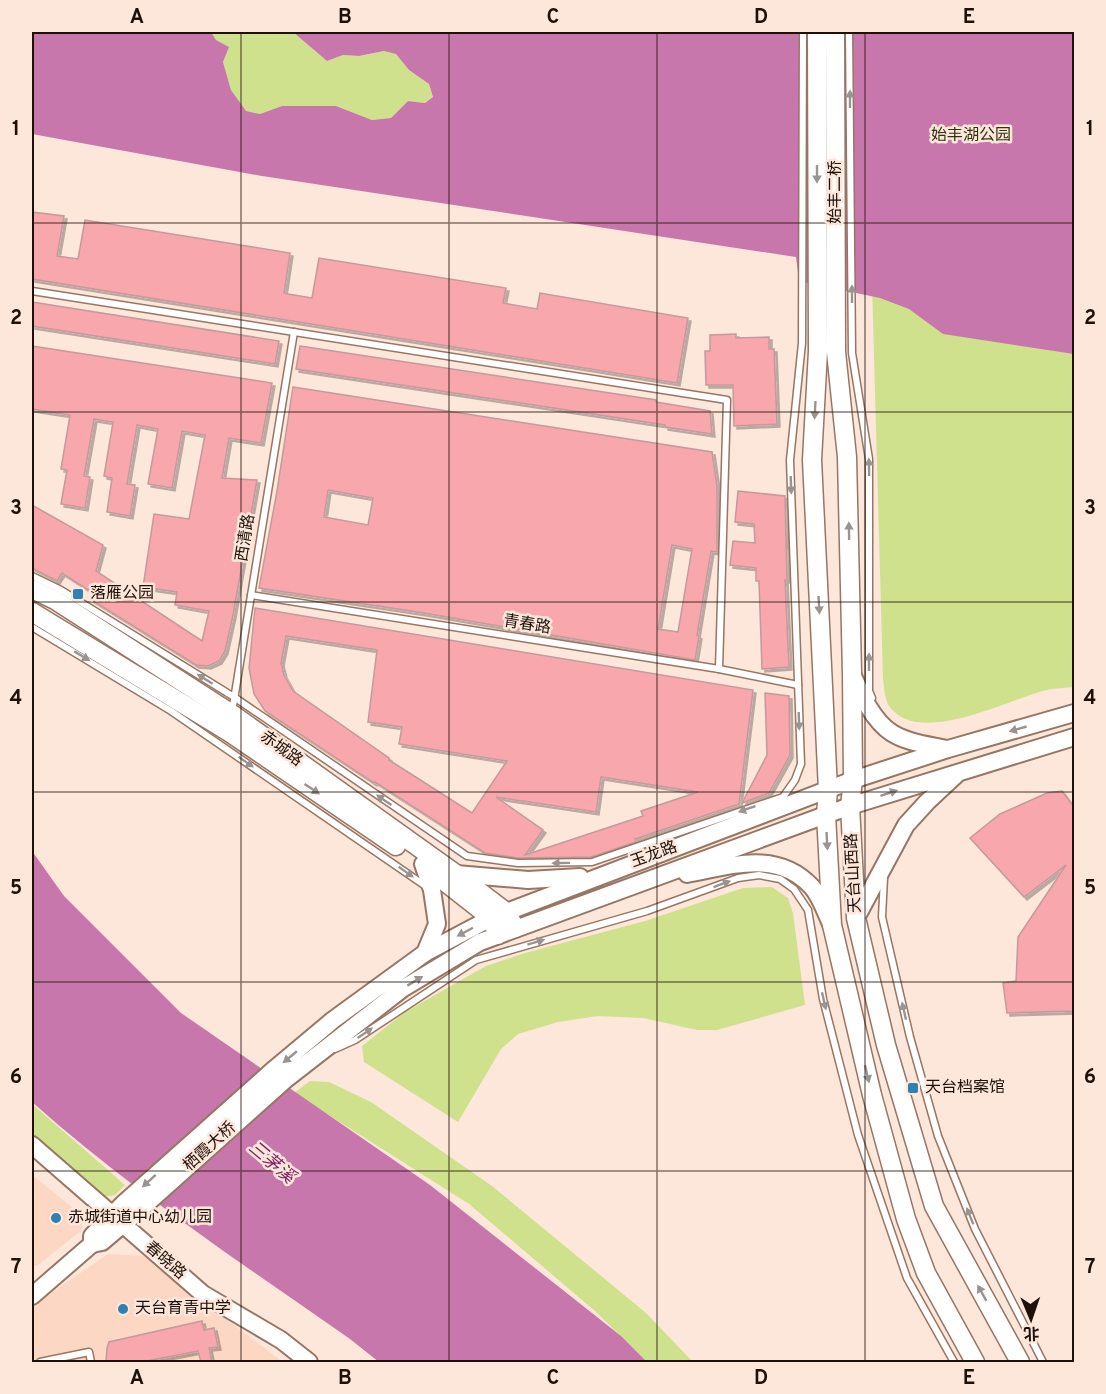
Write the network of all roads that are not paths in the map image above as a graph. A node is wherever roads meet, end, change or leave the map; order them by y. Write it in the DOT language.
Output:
graph roads {
  1 [pos="803,32"];
  2 [pos="817,32"];
  3 [pos="835,32"];
  4 [pos="849,32"];
  5 [pos="32,291"];
  6 [pos="294,332"];
  7 [pos="810,347"];
  8 [pos="844,352"];
  9 [pos="32,576"];
  10 [pos="32,589"];
  11 [pos="251,595"];
  12 [pos="32,612"];
  13 [pos="32,627"];
  14 [pos="719,669"];
  15 [pos="852,674"];
  16 [pos="798,685"];
  17 [pos="233,705"];
  18 [pos="1074,713"];
  19 [pos="879,719"];
  20 [pos="1074,737"];
  21 [pos="227,740"];
  22 [pos="948,750"];
  23 [pos="962,770"];
  24 [pos="853,780"];
  25 [pos="828,790"];
  26 [pos="850,806"];
  27 [pos="826,815"];
  28 [pos="885,862"];
  29 [pos="423,864"];
  30 [pos="456,874"];
  31 [pos="596,876"];
  32 [pos="642,882"];
  33 [pos="432,890"];
  34 [pos="498,915"];
  35 [pos="856,918"];
  36 [pos="832,925"];
  37 [pos="507,932"];
  38 [pos="425,953"];
  39 [pos="313,1058"];
  40 [pos="278,1076"];
  41 [pos="32,1145"];
  42 [pos="123,1214"];
  43 [pos="32,1296"];
  44 [pos="40,1362"];
  45 [pos="91,1362"];
  46 [pos="309,1362"];
  47 [pos="954,1362"];
  48 [pos="975,1362"];
  49 [pos="1020,1362"];
  50 [pos="1042,1362"];
  1 -- 7 [label="lane"];
  2 -- 7 [label="main road, 始丰二桥, one-way"];
  3 -- 8 [label="main road, 始丰二桥"];
  8 -- 4 [label="lane, one-way"];
  5 -- 6 [label="lane"];
  6 -- 11 [label="lane, 西清路"];
  6 -- 14 [label="lane"];
  7 -- 16 [label="lane, one-way"];
  7 -- 25 [label="main road, 天台山西路, one-way"];
  15 -- 8 [label="main road, 天台山西路, one-way"];
  19 -- 8 [label="lane, one-way"];
  17 -- 9 [label="lane, one-way"];
  10 -- 17 [label="main road, 赤城路"];
  11 -- 14 [label="lane, 青春路"];
  11 -- 17 [label="lane, 西清路"];
  12 -- 21 [label="main road, 赤城路"];
  13 -- 21 [label="lane, one-way"];
  14 -- 16 [label="lane, 青春路"];
  15 -- 19 [label="main road"];
  15 -- 24 [label="main road, 天台山西路"];
  16 -- 17 [label="lane, one-way"];
  17 -- 21 [label="lane, 西清路"];
  17 -- 30 [label="main road, 赤城路"];
  18 -- 22 [label="main road, 玉龙路, one-way"];
  19 -- 22 [label="main road"];
  20 -- 23 [label="main road, 玉龙路"];
  21 -- 29 [label="main road, 赤城路, one-way"];
  21 -- 33 [label="lane, one-way"];
  22 -- 24 [label="main road, 玉龙路"];
  26 -- 23 [label="main road, 玉龙路, one-way"];
  23 -- 28 [label="main road"];
  24 -- 25 [label="main road, 玉龙路"];
  24 -- 26 [label="main road, 天台山西路"];
  25 -- 27 [label="main road, 天台山西路"];
  25 -- 31 [label="main road, 玉龙路"];
  26 -- 27 [label="main road, 玉龙路"];
  26 -- 35 [label="main road, 天台山西路"];
  27 -- 32 [label="main road, 玉龙路"];
  27 -- 36 [label="main road, 天台山西路, one-way"];
  28 -- 35 [label="main road"];
  50 -- 28 [label="lane, one-way"];
  29 -- 33 [label="main road"];
  29 -- 34 [label="main road, 赤城路"];
  30 -- 31 [label="main road"];
  30 -- 34 [label="main road, 赤城路"];
  31 -- 34 [label="main road, 玉龙路"];
  32 -- 36 [label="main road"];
  32 -- 37 [label="main road, 玉龙路"];
  33 -- 38 [label="main road"];
  34 -- 37 [label="main road, 赤城路"];
  34 -- 38 [label="main road, 玉龙路, one-way"];
  49 -- 35 [label="main road, 天台山西路, one-way"];
  36 -- 48 [label="main road, 天台山西路, one-way"];
  39 -- 37 [label="main road, 玉龙路, one-way"];
  38 -- 40 [label="main road, 玉龙路, one-way"];
  39 -- 40 [label="main road, 玉龙路"];
  39 -- 47 [label="lane, one-way"];
  40 -- 42 [label="main road, 栖霞大桥"];
  41 -- 42 [label="main road, 春晓路"];
  42 -- 43 [label="main road, 栖霞大桥"];
  42 -- 46 [label="main road, 春晓路"];
  44 -- 45 [label="lane"];
}
